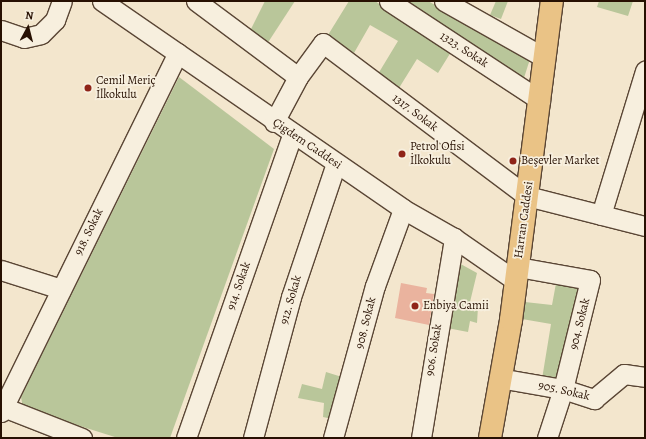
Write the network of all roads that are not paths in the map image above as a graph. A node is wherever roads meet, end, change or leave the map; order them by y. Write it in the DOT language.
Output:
graph roads {
  1 [pos="62,1"];
  2 [pos="102,1"];
  3 [pos="196,1"];
  4 [pos="389,1"];
  5 [pos="444,1"];
  6 [pos="552,1"];
  7 [pos="1,30"];
  8 [pos="178,53"];
  9 [pos="545,58"];
  10 [pos="645,71"];
  11 [pos="298,77"];
  12 [pos="540,100"];
  13 [pos="274,122"];
  14 [pos="292,133"];
  15 [pos="336,163"];
  16 [pos="527,196"];
  17 [pos="403,209"];
  18 [pos="601,215"];
  19 [pos="645,226"];
  20 [pos="454,238"];
  21 [pos="1,270"];
  22 [pos="517,274"];
  23 [pos="61,290"];
  24 [pos="645,377"];
  25 [pos="498,378"];
  26 [pos="563,388"];
  27 [pos="2,410"];
  28 [pos="82,438"];
  29 [pos="186,438"];
  30 [pos="253,438"];
  31 [pos="333,438"];
  32 [pos="421,438"];
  33 [pos="490,438"];
  34 [pos="547,438"];
  1 -- 7 [label="street"];
  2 -- 8 [label="street, Çigdem Caddesi"];
  3 -- 11 [label="street"];
  4 -- 12 [label="street, 1323. Sokak"];
  5 -- 9 [label="street"];
  6 -- 9 [label="main road, Harran Caddesi"];
  8 -- 13 [label="street, Çigdem Caddesi"];
  8 -- 23 [label="street, 918. Sokak"];
  9 -- 12 [label="main road, Harran Caddesi"];
  10 -- 18 [label="street"];
  11 -- 13 [label="street"];
  11 -- 16 [label="street, 1317. Sokak"];
  12 -- 16 [label="main road, Harran Caddesi"];
  13 -- 14 [label="street, Çigdem Caddesi"];
  14 -- 15 [label="street, Çigdem Caddesi"];
  14 -- 29 [label="street, 914. Sokak"];
  15 -- 17 [label="street, Çigdem Caddesi"];
  15 -- 30 [label="street, 912. Sokak"];
  16 -- 18 [label="street"];
  16 -- 22 [label="main road, Harran Caddesi"];
  17 -- 20 [label="street, Çigdem Caddesi"];
  17 -- 31 [label="street, 908. Sokak"];
  18 -- 19 [label="street"];
  20 -- 22 [label="street, Çigdem Caddesi"];
  20 -- 32 [label="street, 906. Sokak"];
  21 -- 23 [label="street"];
  22 -- 25 [label="main road, Harran Caddesi"];
  22 -- 26 [label="street, 904. Sokak"];
  23 -- 27 [label="street, 918. Sokak"];
  24 -- 26 [label="street, 905. Sokak"];
  25 -- 26 [label="street, 905. Sokak"];
  25 -- 33 [label="main road, Harran Caddesi"];
  26 -- 34 [label="street, 904. Sokak"];
  27 -- 28 [label="street"];
}
